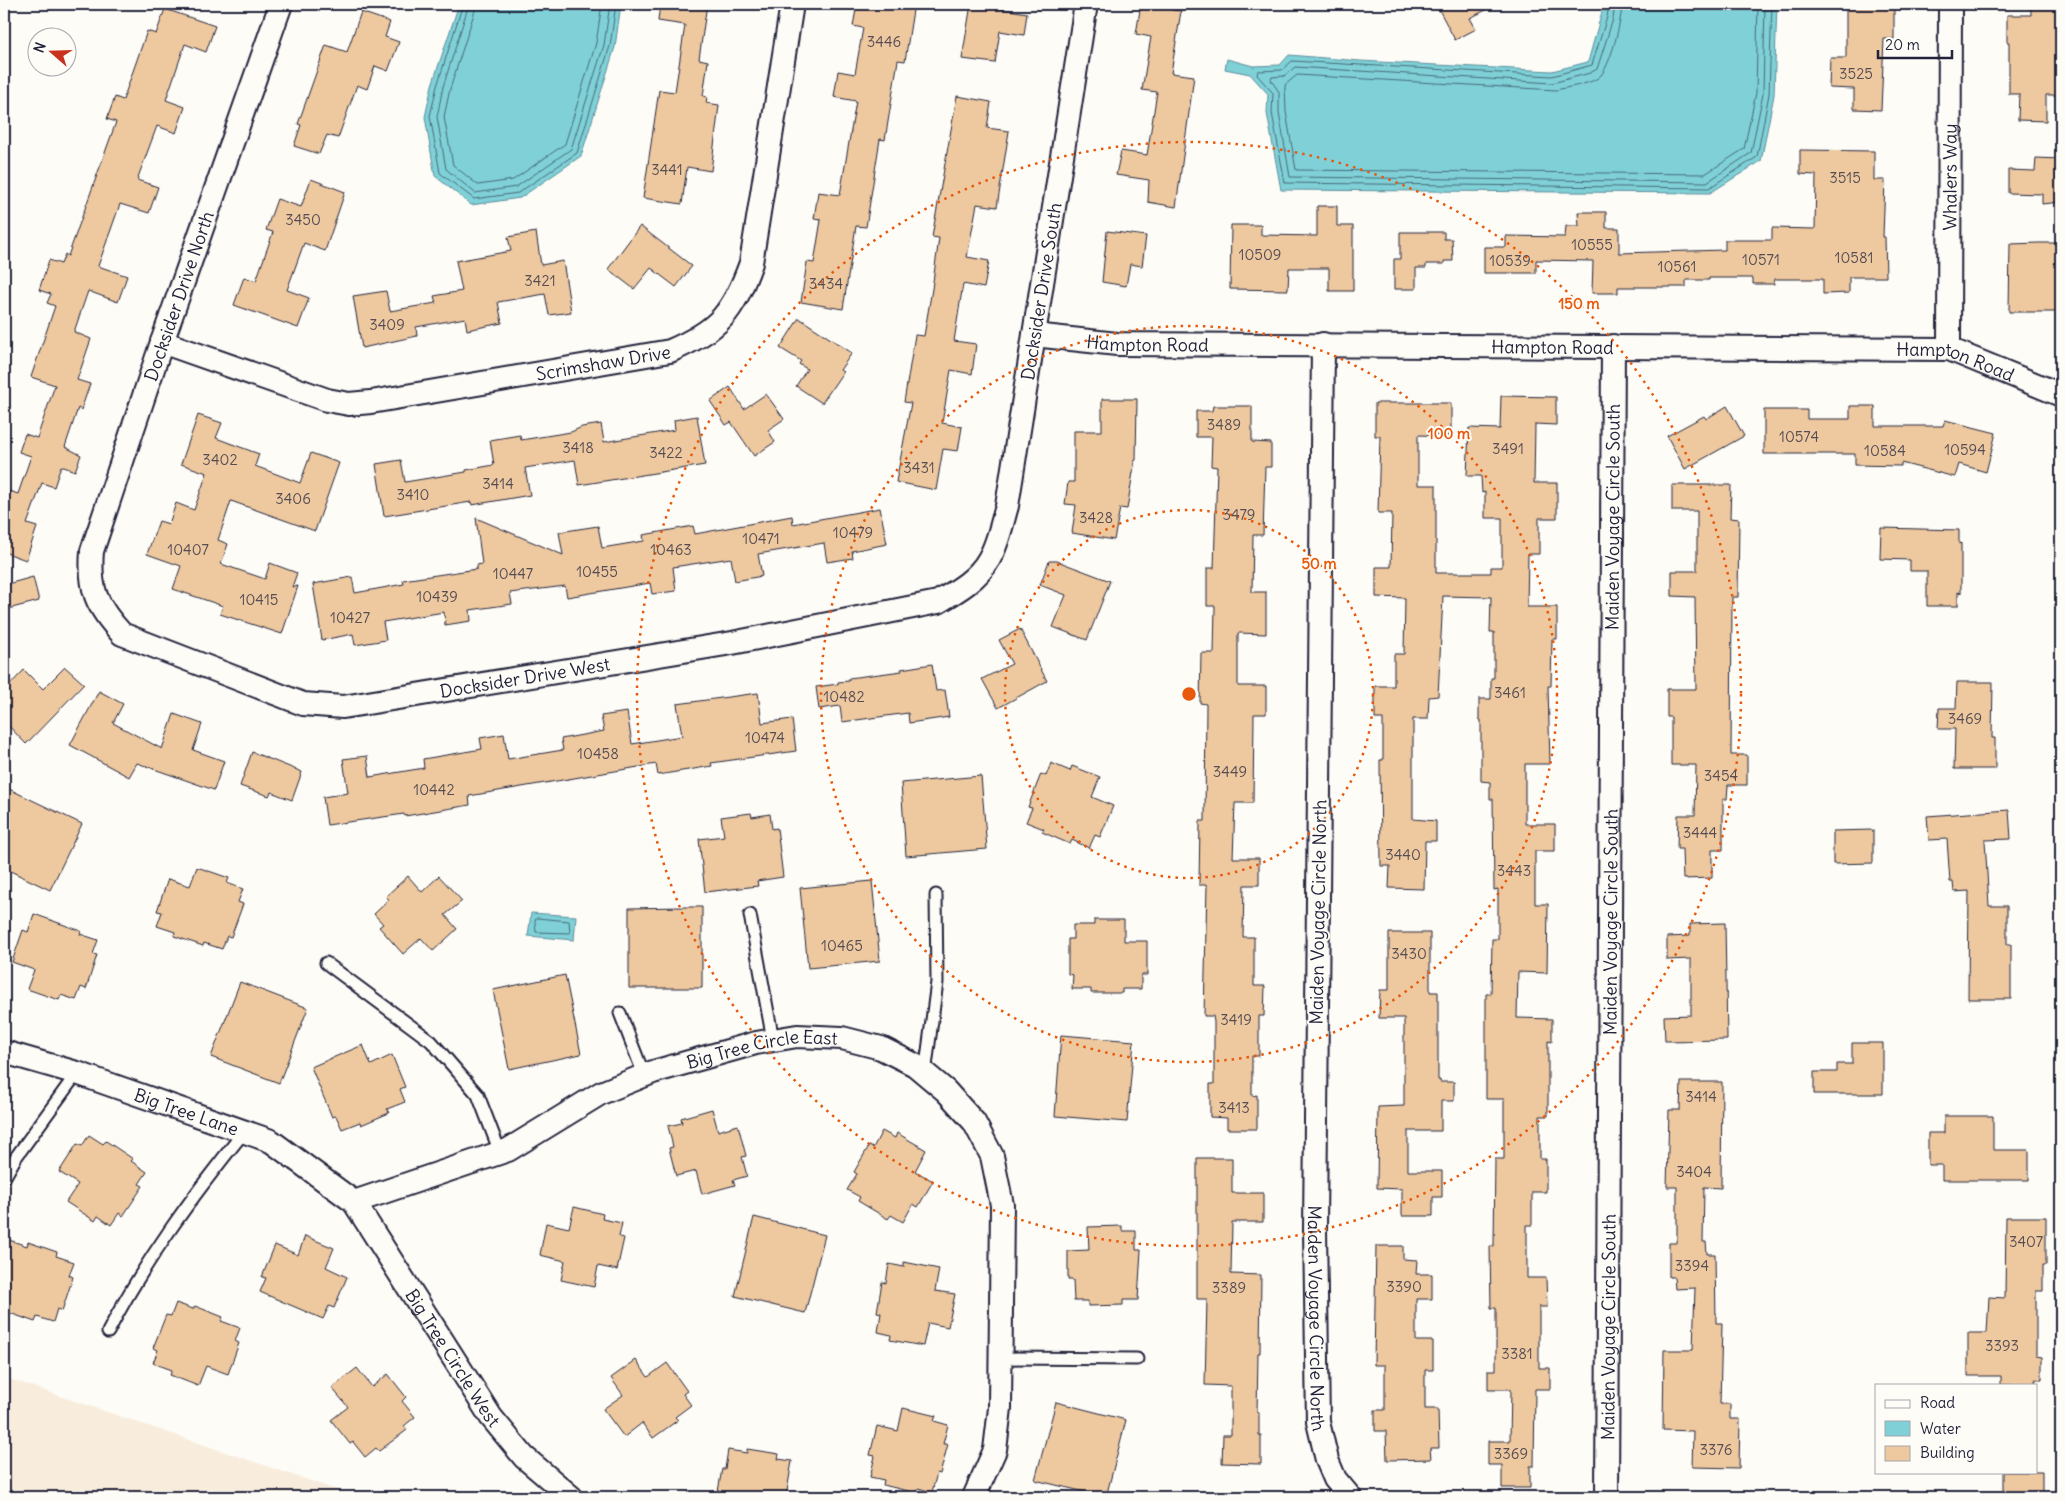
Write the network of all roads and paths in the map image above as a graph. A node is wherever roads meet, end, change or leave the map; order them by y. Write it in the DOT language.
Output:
graph roads {
  1 [pos="281,4"];
  2 [pos="792,4"];
  3 [pos="1086,4"];
  4 [pos="1950,4"];
  5 [pos="1034,336"];
  6 [pos="162,342"];
  7 [pos="1323,344"];
  8 [pos="1613,346"];
  9 [pos="1949,349"];
  10 [pos="2061,395"];
  11 [pos="978,574"];
  12 [pos="93,591"];
  13 [pos="936,895"];
  14 [pos="750,915"];
  15 [pos="326,963"];
  16 [pos="620,1013"];
  17 [pos="772,1040"];
  18 [pos="4,1052"];
  19 [pos="77,1073"];
  20 [pos="925,1074"];
  21 [pos="644,1075"];
  22 [pos="244,1132"];
  23 [pos="500,1152"];
  24 [pos="4,1178"];
  25 [pos="354,1202"];
  26 [pos="108,1332"];
  27 [pos="1002,1358"];
  28 [pos="1137,1359"];
  29 [pos="571,1497"];
  30 [pos="974,1497"];
  31 [pos="1350,1497"];
  32 [pos="1607,1497"];
  1 -- 6 [label="street, Docksider Drive North"];
  2 -- 6 [label="street, Scrimshaw Drive"];
  3 -- 5 [label="street, Docksider Drive South"];
  4 -- 9 [label="street, Whalers Way"];
  5 -- 7 [label="street, Hampton Road"];
  5 -- 11 [label="street, Docksider Drive South"];
  6 -- 12 [label="street, Docksider Drive North"];
  7 -- 8 [label="street, Hampton Road"];
  7 -- 31 [label="street, Maiden Voyage Circle North"];
  8 -- 9 [label="street, Hampton Road"];
  8 -- 32 [label="street, Maiden Voyage Circle South"];
  9 -- 10 [label="street, Hampton Road"];
  11 -- 12 [label="street, Docksider Drive West"];
  13 -- 20 [label="lane"];
  14 -- 17 [label="lane"];
  15 -- 23 [label="lane"];
  16 -- 21 [label="lane"];
  17 -- 20 [label="street, Big Tree Circle East"];
  17 -- 21 [label="street, Big Tree Circle East"];
  18 -- 19 [label="street, Big Tree Lane"];
  19 -- 22 [label="street, Big Tree Lane"];
  19 -- 24 [label="lane"];
  20 -- 27 [label="street, Big Tree Circle East"];
  21 -- 23 [label="street, Big Tree Circle East"];
  22 -- 25 [label="street, Big Tree Lane"];
  22 -- 26 [label="lane"];
  23 -- 25 [label="street, Big Tree Circle East"];
  25 -- 29 [label="street, Big Tree Circle West"];
  27 -- 28 [label="lane"];
  27 -- 30 [label="street"];
}
